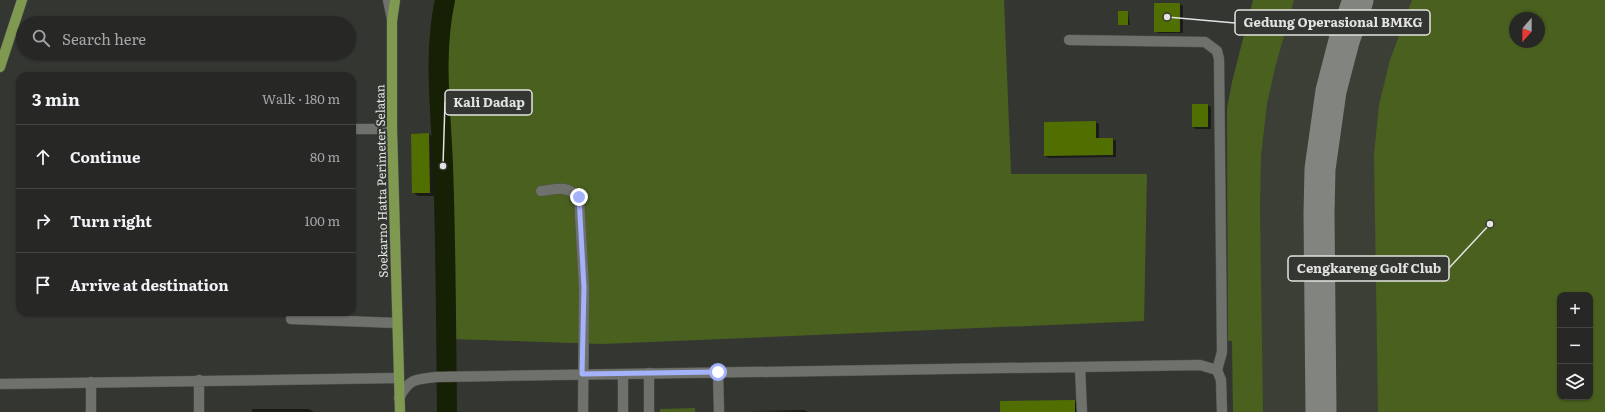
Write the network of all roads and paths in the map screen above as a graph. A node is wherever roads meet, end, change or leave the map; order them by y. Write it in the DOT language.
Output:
graph roads {
  1 [pos="14,0"];
  2 [pos="22,0"];
  3 [pos="388,0"];
  4 [pos="395,0"];
  5 [pos="17,16"];
  6 [pos="16,18"];
  7 [pos="392,21"];
  8 [pos="1069,40"];
  9 [pos="0,57"];
  10 [pos="0,67"];
  11 [pos="356,129"];
  12 [pos="392,129"];
  13 [pos="540,191"];
  14 [pos="291,320"];
  15 [pos="397,323"];
  16 [pos="1080,367"];
  17 [pos="1217,370"];
  18 [pos="718,372"];
  19 [pos="649,373"];
  20 [pos="582,374"];
  21 [pos="623,374"];
  22 [pos="398,378"];
  23 [pos="199,380"];
  24 [pos="91,382"];
  25 [pos="0,384"];
  26 [pos="399,398"];
  27 [pos="91,412"];
  28 [pos="199,412"];
  29 [pos="400,412"];
  30 [pos="583,412"];
  31 [pos="623,412"];
  32 [pos="649,412"];
  33 [pos="719,412"];
  34 [pos="1082,412"];
  35 [pos="1222,412"];
  1 -- 9 [label="main road"];
  2 -- 5 [label="main road"];
  3 -- 7 [label="street"];
  4 -- 7 [label="main road, Soekarno Hatta Perimeter Selatan"];
  6 -- 10 [label="main road"];
  7 -- 12 [label="main road, Soekarno Hatta Perimeter Selatan"];
  8 -- 17 [label="street"];
  11 -- 12 [label="street"];
  12 -- 15 [label="main road, Soekarno Hatta Perimeter Selatan"];
  13 -- 20 [label="street"];
  14 -- 15 [label="street"];
  15 -- 22 [label="main road, Soekarno Hatta Perimeter Selatan"];
  16 -- 17 [label="street"];
  16 -- 18 [label="street"];
  16 -- 34 [label="street"];
  17 -- 35 [label="street"];
  18 -- 19 [label="street"];
  18 -- 33 [label="street"];
  19 -- 21 [label="street"];
  19 -- 32 [label="street"];
  20 -- 21 [label="street"];
  20 -- 26 [label="street"];
  20 -- 30 [label="street"];
  21 -- 31 [label="street"];
  22 -- 23 [label="street"];
  22 -- 26 [label="main road, Soekarno Hatta Perimeter Selatan"];
  23 -- 24 [label="street"];
  23 -- 28 [label="street"];
  24 -- 25 [label="street"];
  24 -- 27 [label="street"];
  26 -- 29 [label="main road"];
}
